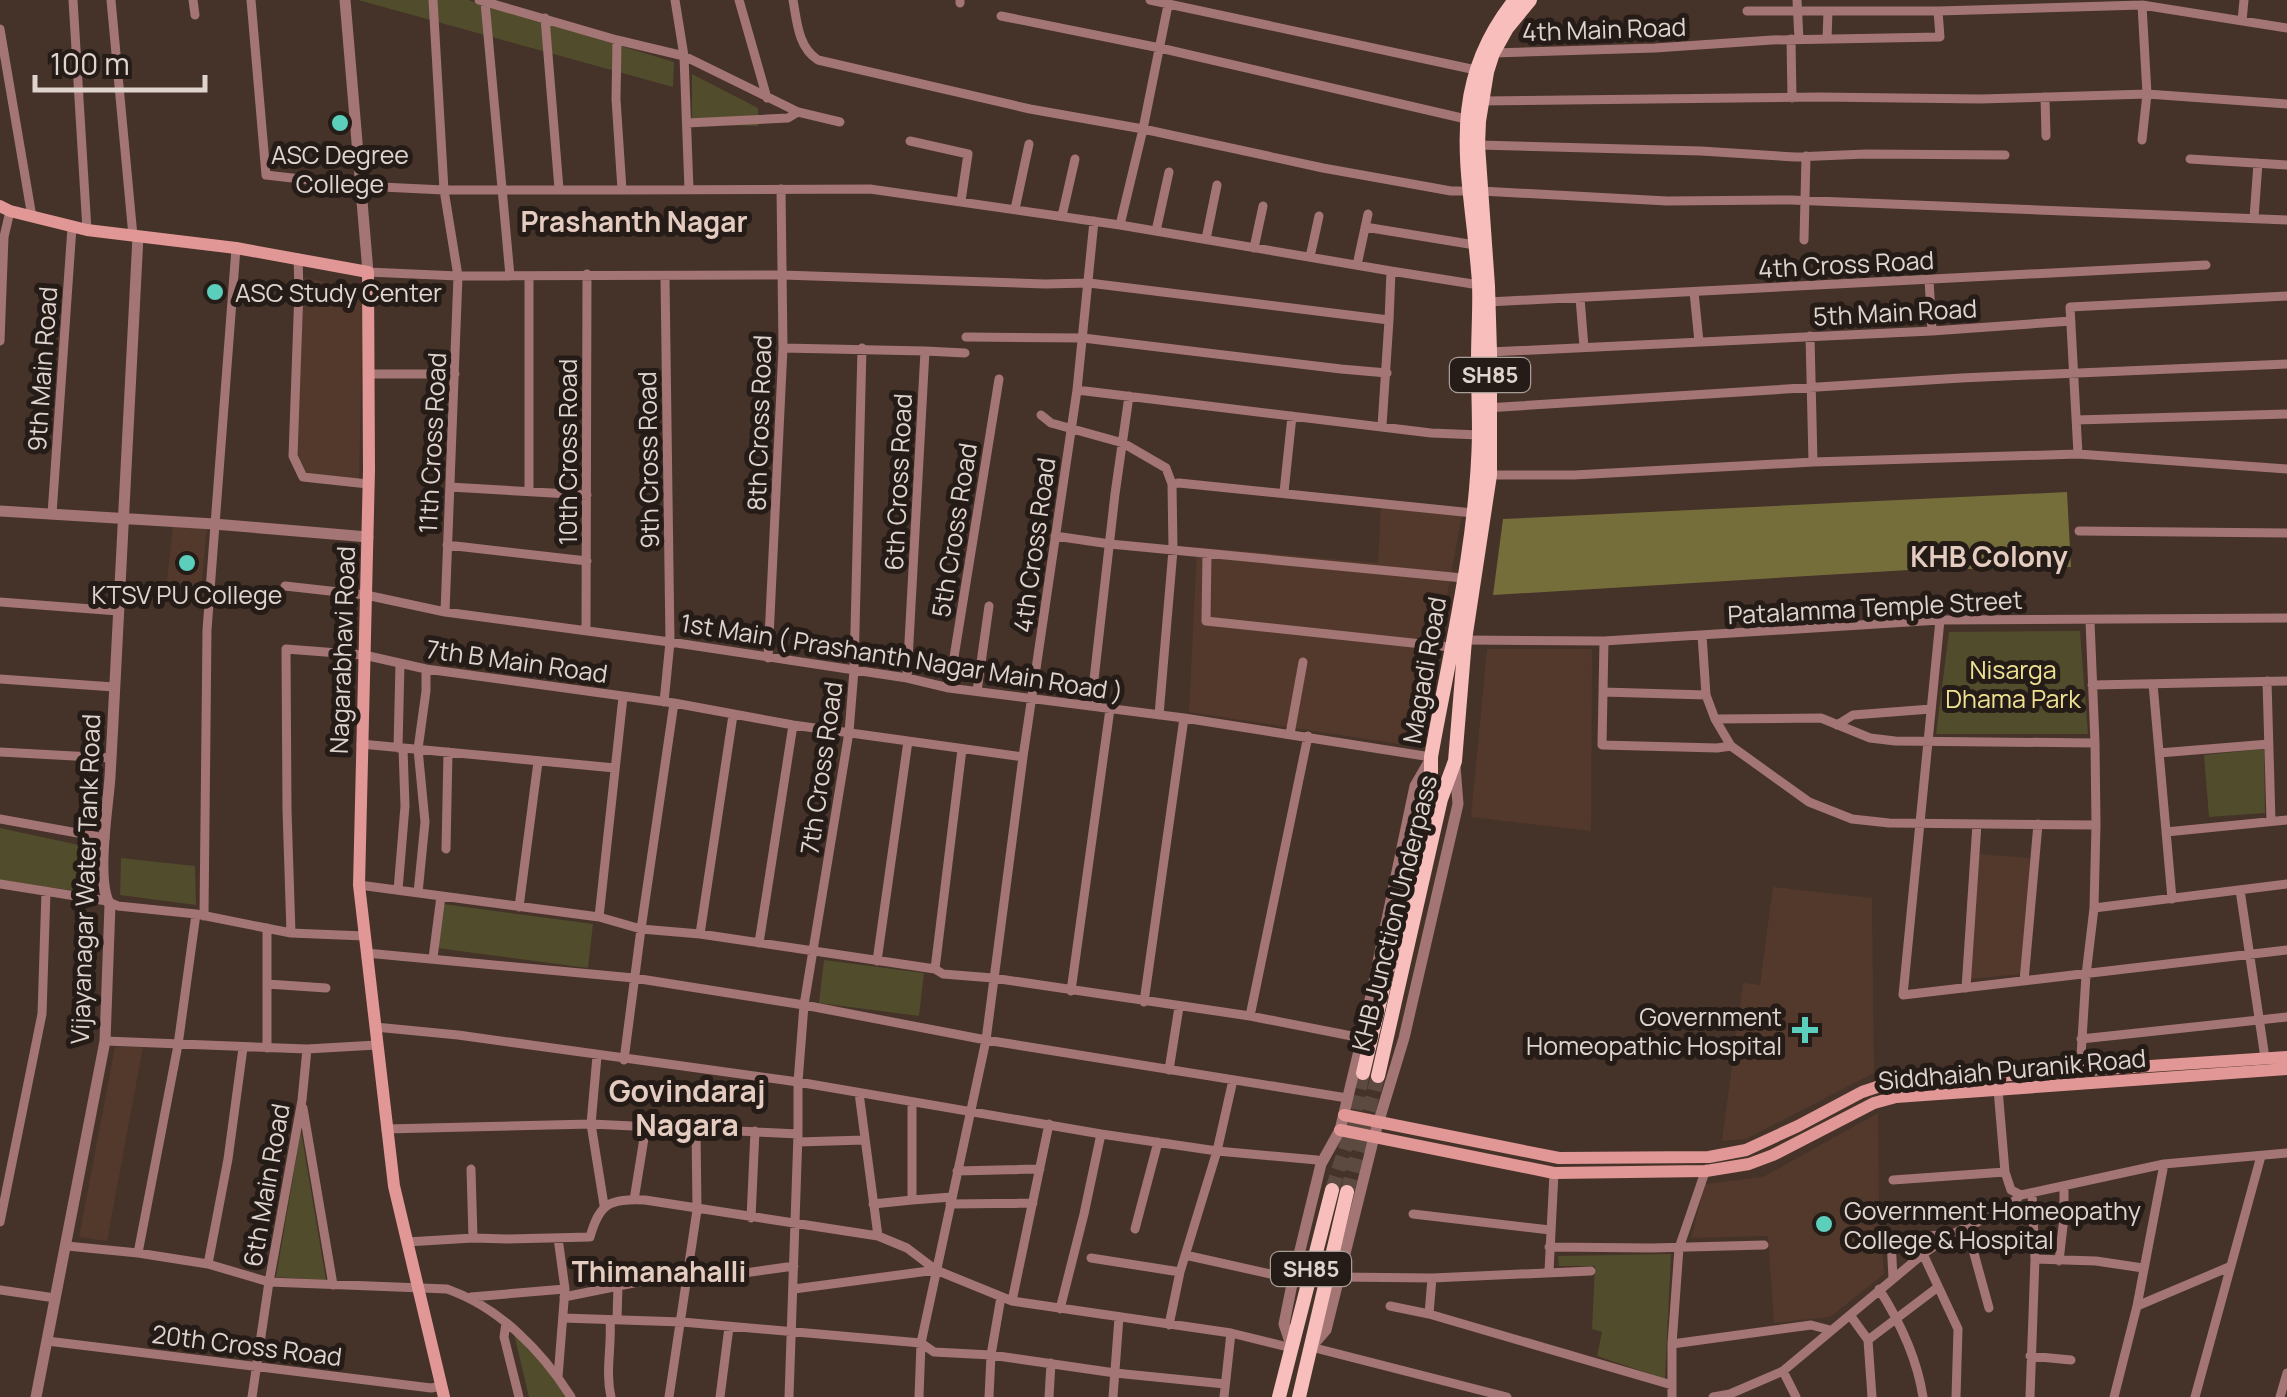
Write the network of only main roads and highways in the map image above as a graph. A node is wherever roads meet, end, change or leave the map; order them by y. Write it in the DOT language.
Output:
graph roads {
  1 [pos="1515,0"];
  2 [pos="1530,0"];
  3 [pos="1475,191"];
  4 [pos="5,209"];
  5 [pos="1484,408"];
  6 [pos="1431,757"];
  7 [pos="1455,761"];
  8 [pos="2287,1057"];
  9 [pos="2287,1069"];
  10 [pos="2080,1076"];
  11 [pos="1344,1115"];
  12 [pos="1340,1130"];
  13 [pos="1377,1130"];
  14 [pos="1707,1164"];
  15 [pos="443,1391"];
  16 [pos="1279,1397"];
  17 [pos="1299,1397"];
  1 -- 3 [label="main road, Magadi Road / SH85"];
  2 -- 3 [label="main road, Magadi Road / SH85"];
  3 -- 5 [label="main road, Magadi Road / SH85"];
  3 -- 5 [label="main road, Magadi Road / SH85"];
  4 -- 15 [label="main road, Nagarabhavi Road"];
  5 -- 6 [label="main road, Magadi Road / SH85"];
  5 -- 7 [label="main road, Magadi Road / SH85"];
  6 -- 7 [label="main road, KHB Junction Underpass / SH85"];
  8 -- 10 [label="main road, Siddhaiah Puranik Road"];
  9 -- 10 [label="main road, Siddhaiah Puranik Road"];
  10 -- 14 [label="main road, Siddhaiah Puranik Road"];
  10 -- 14 [label="main road, Siddhaiah Puranik Road"];
  11 -- 13 [label="main road, Siddhaiah Puranik Road"];
  12 -- 13 [label="main road, Siddhaiah Puranik Road"];
  13 -- 14 [label="main road, Siddhaiah Puranik Road"];
  13 -- 14 [label="main road, Siddhaiah Puranik Road"];
  16 -- 17 [label="main road, Magadi Road / SH85"];
}
